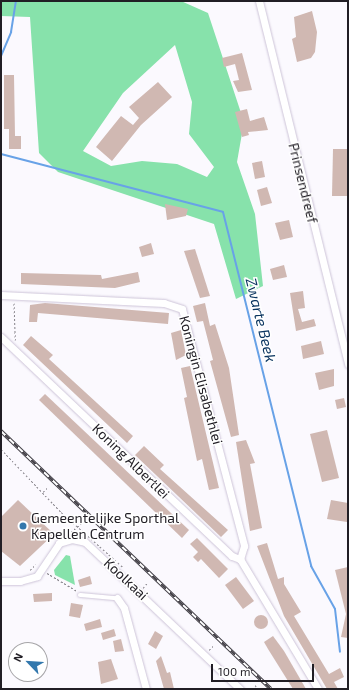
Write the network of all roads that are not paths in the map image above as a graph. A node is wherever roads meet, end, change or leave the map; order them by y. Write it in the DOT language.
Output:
graph roads {
  1 [pos="259,1"];
  2 [pos="1,295"];
  3 [pos="1,337"];
  4 [pos="348,364"];
  5 [pos="240,559"];
  6 [pos="1,581"];
  7 [pos="80,595"];
  8 [pos="117,598"];
  9 [pos="146,689"];
  10 [pos="240,689"];
  11 [pos="318,689"];
  1 -- 4 [label="street, Prinsendreef"];
  2 -- 5 [label="street, Koningin Elisabethlei"];
  3 -- 5 [label="street, Koning Albertlei"];
  5 -- 11 [label="street, Koning Albertlei"];
  6 -- 10 [label="street, Koolkaai"];
  7 -- 8 [label="lane"];
  8 -- 9 [label="street"];
}
